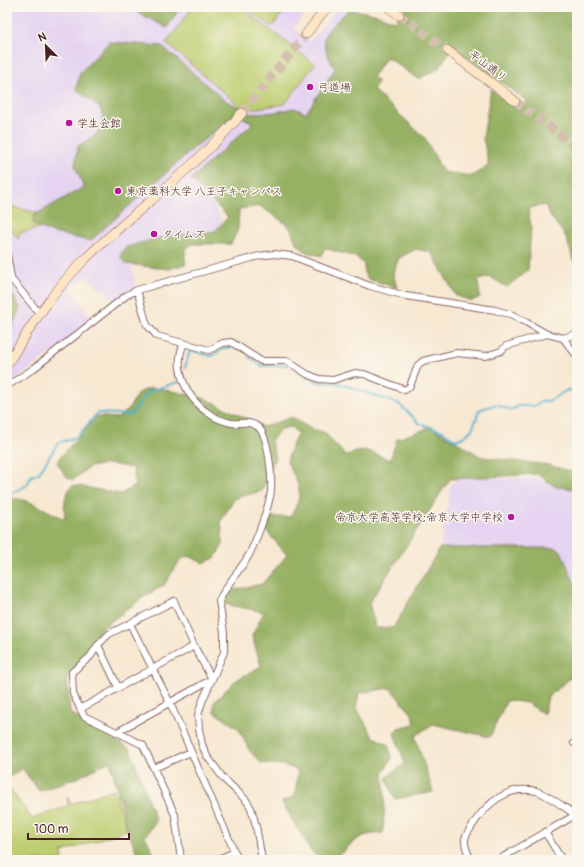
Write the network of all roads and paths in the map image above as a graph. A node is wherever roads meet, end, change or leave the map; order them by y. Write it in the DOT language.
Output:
graph roads {
  1 [pos="327,7"];
  2 [pos="388,7"];
  3 [pos="399,15"];
  4 [pos="306,34"];
  5 [pos="446,50"];
  6 [pos="515,101"];
  7 [pos="242,113"];
  8 [pos="7,254"];
  9 [pos="7,274"];
  10 [pos="12,280"];
  11 [pos="137,290"];
  12 [pos="39,313"];
  13 [pos="547,334"];
  14 [pos="577,334"];
  15 [pos="563,338"];
  16 [pos="183,345"];
  17 [pos="577,356"];
  18 [pos="7,365"];
  19 [pos="7,386"];
  20 [pos="130,624"];
  21 [pos="98,644"];
  22 [pos="194,646"];
  23 [pos="153,668"];
  24 [pos="212,679"];
  25 [pos="118,687"];
  26 [pos="170,703"];
  27 [pos="80,709"];
  28 [pos="117,732"];
  29 [pos="191,752"];
  30 [pos="154,768"];
  31 [pos="577,814"];
  32 [pos="545,832"];
  33 [pos="235,852"];
  34 [pos="181,860"];
  35 [pos="216,860"];
  36 [pos="238,860"];
  37 [pos="262,860"];
  38 [pos="471,860"];
  39 [pos="498,860"];
  40 [pos="562,860"];
  1 -- 4 [label="street"];
  2 -- 3 [label="street"];
  5 -- 6 [label="street, 平山通り"];
  7 -- 12 [label="street"];
  8 -- 10 [label="street"];
  9 -- 10 [label="street"];
  10 -- 12 [label="street"];
  11 -- 13 [label="street"];
  11 -- 16 [label="street"];
  11 -- 19 [label="street"];
  12 -- 18 [label="street"];
  13 -- 15 [label="street"];
  13 -- 16 [label="street"];
  14 -- 15 [label="street"];
  15 -- 17 [label="street"];
  16 -- 24 [label="street"];
  20 -- 21 [label="street"];
  20 -- 22 [label="street"];
  20 -- 23 [label="street"];
  21 -- 25 [label="street"];
  21 -- 27 [label="street"];
  22 -- 23 [label="street"];
  22 -- 24 [label="street"];
  23 -- 25 [label="street"];
  23 -- 26 [label="street"];
  24 -- 26 [label="street"];
  24 -- 37 [label="street"];
  25 -- 27 [label="street"];
  26 -- 28 [label="street"];
  26 -- 29 [label="street"];
  27 -- 28 [label="street"];
  28 -- 30 [label="street"];
  29 -- 30 [label="street"];
  29 -- 33 [label="street"];
  30 -- 34 [label="street"];
  31 -- 32 [label="street"];
  31 -- 38 [label="street"];
  32 -- 39 [label="street"];
  32 -- 40 [label="street"];
  33 -- 35 [label="street"];
  33 -- 36 [label="street"];
}
